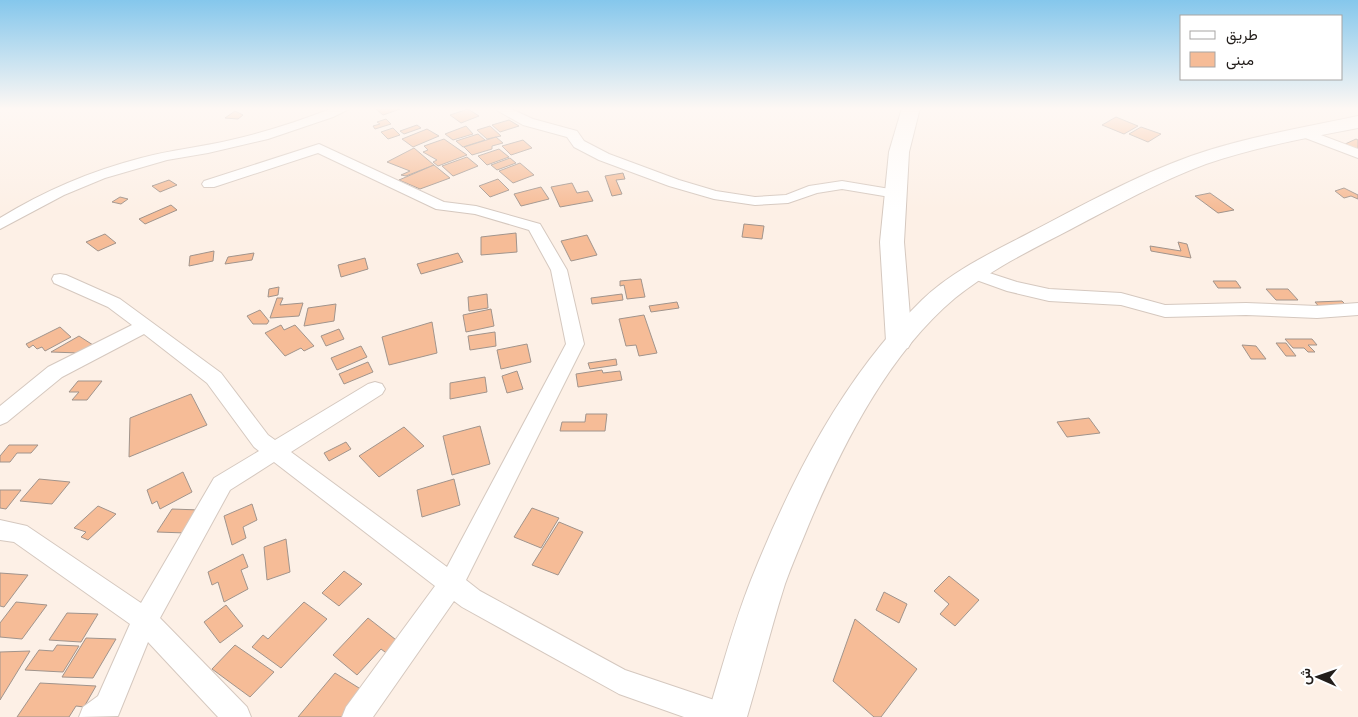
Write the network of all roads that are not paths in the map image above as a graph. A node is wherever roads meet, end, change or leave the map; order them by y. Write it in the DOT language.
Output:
graph roads {
  1 [pos="245,141"];
  2 [pos="578,141"];
  3 [pos="902,141"];
  4 [pos="1265,141"];
  5 [pos="1326,141"];
  6 [pos="1358,154"];
  7 [pos="209,184"];
  8 [pos="896,194"];
  9 [pos="0,224"];
  10 [pos="974,273"];
  11 [pos="60,279"];
  12 [pos="1358,309"];
  13 [pos="145,326"];
  14 [pos="899,341"];
  15 [pos="375,389"];
  16 [pos="0,417"];
  17 [pos="275,451"];
  18 [pos="0,530"];
  19 [pos="451,584"];
  20 [pos="146,620"];
  21 [pos="93,717"];
  22 [pos="237,717"];
  23 [pos="356,717"];
  24 [pos="726,717"];
  1 -- 9 [label="street"];
  2 -- 8 [label="street"];
  3 -- 8 [label="main road"];
  4 -- 10 [label="main road"];
  5 -- 6 [label="street"];
  7 -- 19 [label="street"];
  8 -- 14 [label="main road"];
  10 -- 12 [label="street"];
  10 -- 14 [label="main road"];
  11 -- 13 [label="street"];
  13 -- 16 [label="street"];
  13 -- 17 [label="street"];
  14 -- 24 [label="main road"];
  15 -- 17 [label="street"];
  17 -- 19 [label="street"];
  17 -- 20 [label="street"];
  18 -- 20 [label="street"];
  19 -- 23 [label="street"];
  19 -- 24 [label="street"];
  20 -- 21 [label="street"];
  20 -- 22 [label="street"];
}
